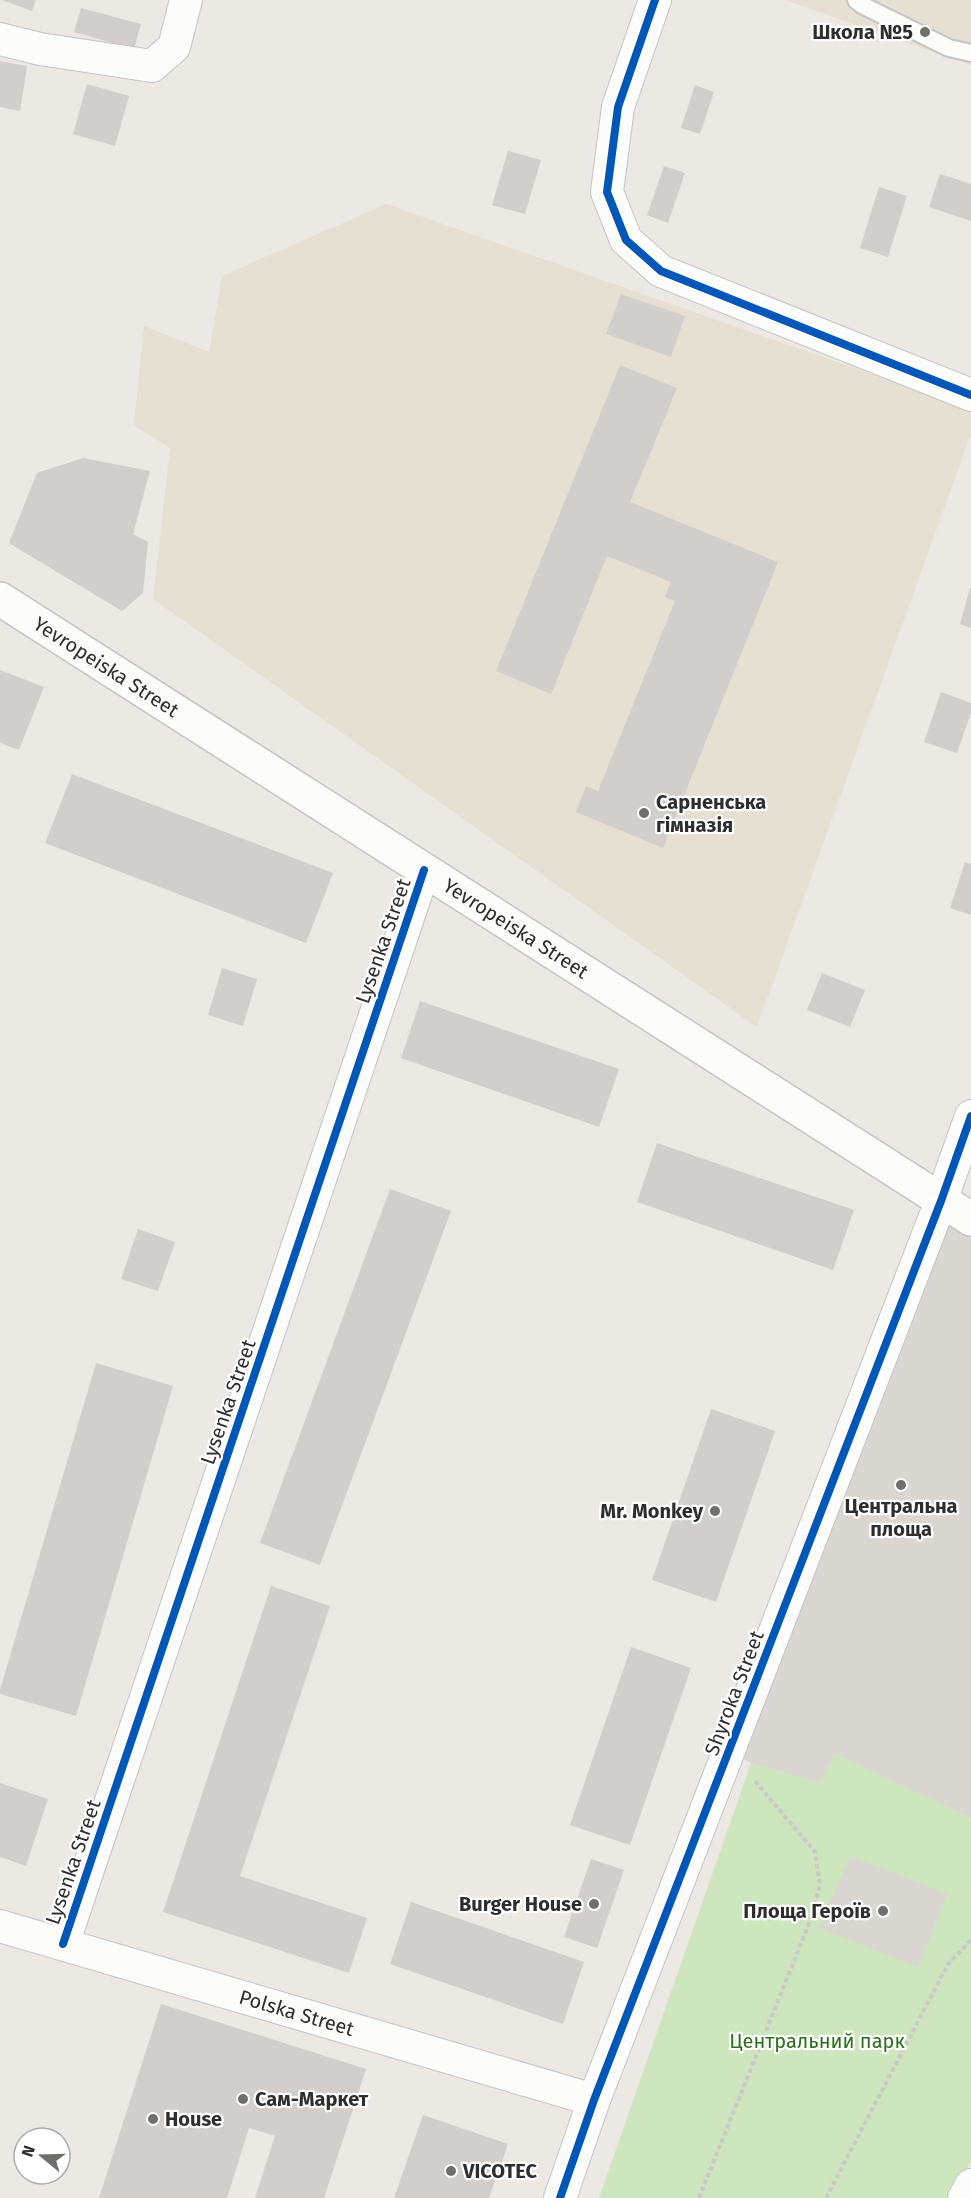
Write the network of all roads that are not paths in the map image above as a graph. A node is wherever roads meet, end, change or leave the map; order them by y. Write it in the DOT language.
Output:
graph roads {
  1 [pos="186,0"];
  2 [pos="655,0"];
  3 [pos="856,0"];
  4 [pos="0,39"];
  5 [pos="971,53"];
  6 [pos="971,395"];
  7 [pos="0,599"];
  8 [pos="424,870"];
  9 [pos="971,1116"];
  10 [pos="941,1201"];
  11 [pos="971,1219"];
  12 [pos="0,1926"];
  13 [pos="63,1944"];
  14 [pos="594,2100"];
  15 [pos="971,2185"];
  16 [pos="560,2198"];
  17 [pos="964,2198"];
  1 -- 4 [label="street"];
  2 -- 6 [label="street"];
  3 -- 5 [label="lane"];
  7 -- 8 [label="main road, Yevropeiska Street"];
  8 -- 10 [label="main road, Yevropeiska Street"];
  8 -- 13 [label="street, Lysenka Street"];
  9 -- 10 [label="street, Shyroka Street"];
  10 -- 11 [label="main road, Yevropeiska Street"];
  10 -- 14 [label="street, Shyroka Street"];
  12 -- 13 [label="street, Polska Street"];
  13 -- 14 [label="street, Polska Street"];
  14 -- 16 [label="street, Shyroka Street"];
  15 -- 17 [label="street"];
}
